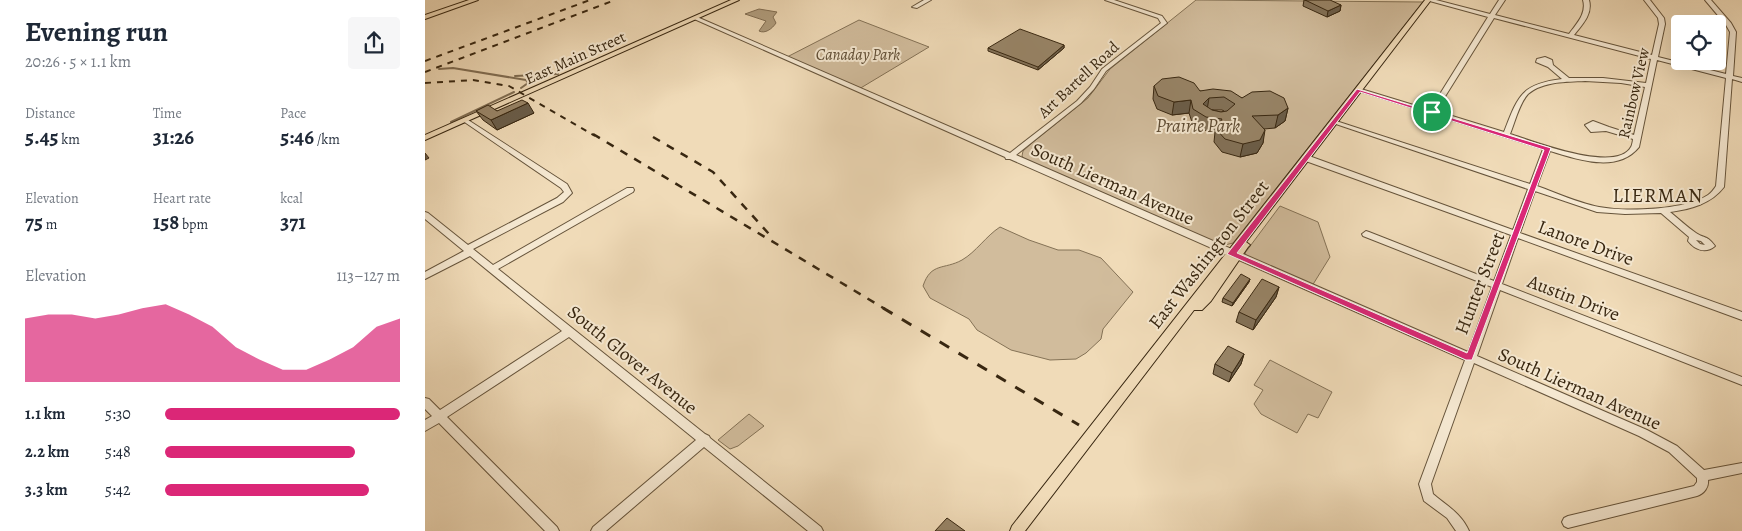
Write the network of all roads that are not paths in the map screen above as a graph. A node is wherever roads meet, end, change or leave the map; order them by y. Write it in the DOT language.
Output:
graph roads {
  1 [pos="463,0"];
  2 [pos="475,0"];
  3 [pos="736,0"];
  4 [pos="927,0"];
  5 [pos="1109,0"];
  6 [pos="1431,0"];
  7 [pos="1502,0"];
  8 [pos="1586,0"];
  9 [pos="1647,0"];
  10 [pos="1708,0"];
  11 [pos="915,7"];
  12 [pos="425,15"];
  13 [pos="1491,16"];
  14 [pos="695,18"];
  15 [pos="1571,36"];
  16 [pos="1655,58"];
  17 [pos="1550,66"];
  18 [pos="1729,77"];
  19 [pos="1742,80"];
  20 [pos="1569,81"];
  21 [pos="1648,86"];
  22 [pos="1361,90"];
  23 [pos="1432,112"];
  24 [pos="465,120"];
  25 [pos="1336,122"];
  26 [pos="1606,129"];
  27 [pos="1505,135"];
  28 [pos="425,138"];
  29 [pos="1637,138"];
  30 [pos="1547,148"];
  31 [pos="1009,157"];
  32 [pos="1308,159"];
  33 [pos="1533,188"];
  34 [pos="631,190"];
  35 [pos="1662,209"];
  36 [pos="425,215"];
  37 [pos="1366,234"];
  38 [pos="1516,234"];
  39 [pos="1694,236"];
  40 [pos="469,250"];
  41 [pos="1235,256"];
  42 [pos="491,269"];
  43 [pos="425,276"];
  44 [pos="1496,286"];
  45 [pos="1742,316"];
  46 [pos="570,331"];
  47 [pos="1469,358"];
  48 [pos="1742,381"];
  49 [pos="425,402"];
  50 [pos="439,417"];
  51 [pos="425,426"];
  52 [pos="705,439"];
  53 [pos="1742,468"];
  54 [pos="1702,476"];
  55 [pos="1568,522"];
  56 [pos="553,531"];
  57 [pos="597,531"];
  58 [pos="817,531"];
  59 [pos="1017,531"];
  60 [pos="1025,531"];
  61 [pos="1463,531"];
  1 -- 12 [label="main road"];
  2 -- 12 [label="main road"];
  3 -- 14 [label="main road, East Main Street"];
  4 -- 11 [label="street"];
  5 -- 31 [label="street, Art Bartell Road"];
  6 -- 13 [label="street"];
  6 -- 22 [label="main road, East Washington Street"];
  7 -- 13 [label="street"];
  8 -- 15 [label="street"];
  9 -- 16 [label="street, Rainbow View"];
  10 -- 18 [label="street"];
  13 -- 15 [label="street"];
  13 -- 23 [label="street"];
  14 -- 24 [label="main road, East Main Street"];
  14 -- 31 [label="street, South Lierman Avenue"];
  15 -- 16 [label="street"];
  16 -- 18 [label="street"];
  16 -- 21 [label="street, Rainbow View"];
  17 -- 20 [label="street"];
  18 -- 19 [label="street"];
  18 -- 35 [label="street"];
  20 -- 21 [label="street"];
  20 -- 27 [label="street"];
  21 -- 29 [label="street, Rainbow View"];
  22 -- 23 [label="street, Rainbow View"];
  22 -- 25 [label="main road, East Washington Street"];
  23 -- 27 [label="street, Rainbow View"];
  24 -- 28 [label="main road, East Main Street"];
  24 -- 40 [label="street"];
  25 -- 32 [label="main road, East Washington Street"];
  25 -- 33 [label="street"];
  26 -- 29 [label="street"];
  27 -- 30 [label="street, Rainbow View"];
  29 -- 30 [label="street, Rainbow View"];
  30 -- 33 [label="street, Hunter Street"];
  31 -- 41 [label="street, South Lierman Avenue"];
  32 -- 38 [label="street, Lanore Drive"];
  32 -- 41 [label="main road, East Washington Street"];
  33 -- 35 [label="street"];
  33 -- 38 [label="street, Hunter Street"];
  34 -- 42 [label="street"];
  35 -- 39 [label="street"];
  36 -- 40 [label="street, South Glover Avenue"];
  37 -- 44 [label="street, Austin Drive"];
  38 -- 44 [label="street, Hunter Street"];
  38 -- 45 [label="street, Lanore Drive"];
  40 -- 42 [label="street, South Glover Avenue"];
  40 -- 43 [label="street"];
  41 -- 47 [label="street, South Lierman Avenue"];
  41 -- 59 [label="main road, East Washington Street"];
  41 -- 60 [label="main road, East Washington Street"];
  42 -- 46 [label="street, South Glover Avenue"];
  44 -- 47 [label="street, Hunter Street"];
  44 -- 48 [label="street, Austin Drive"];
  46 -- 50 [label="street"];
  46 -- 52 [label="street, South Glover Avenue"];
  47 -- 54 [label="street, South Lierman Avenue"];
  47 -- 61 [label="street, Hunter Street"];
  49 -- 50 [label="street"];
  50 -- 51 [label="street"];
  50 -- 56 [label="street"];
  52 -- 57 [label="street"];
  52 -- 58 [label="street, South Glover Avenue"];
  53 -- 54 [label="street"];
  54 -- 55 [label="street"];
}
